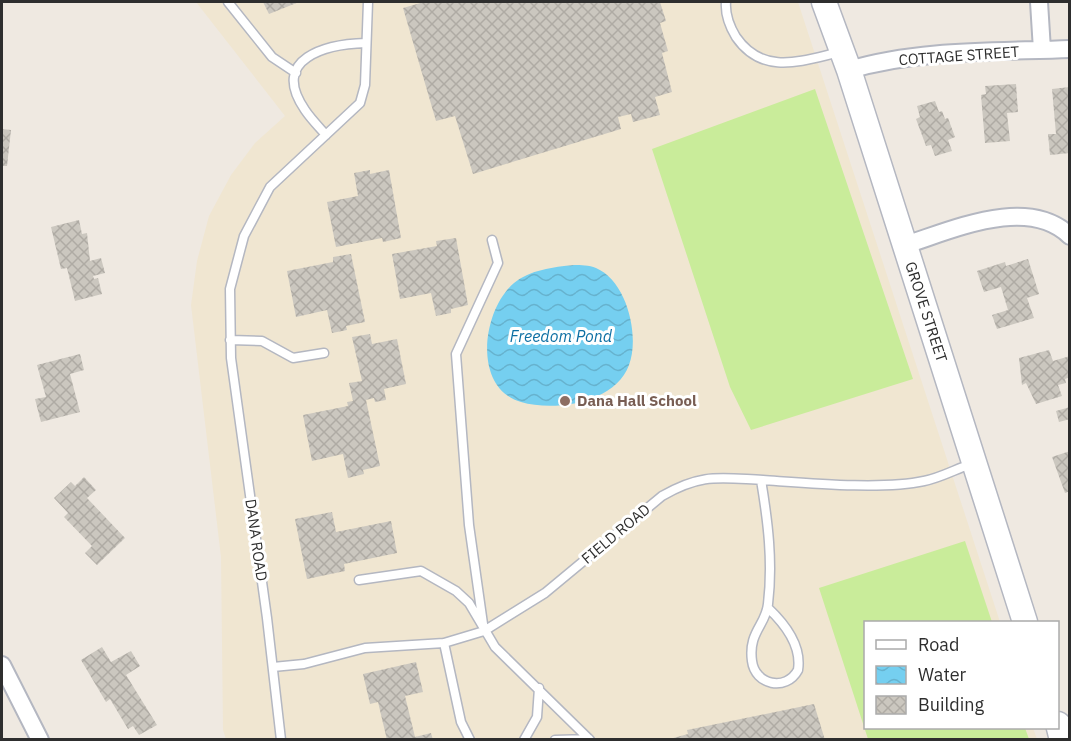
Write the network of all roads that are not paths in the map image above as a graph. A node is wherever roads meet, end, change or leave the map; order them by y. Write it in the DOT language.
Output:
graph roads {
  1 [pos="228,2"];
  2 [pos="368,2"];
  3 [pos="726,2"];
  4 [pos="824,2"];
  5 [pos="1039,2"];
  6 [pos="366,43"];
  7 [pos="1042,50"];
  8 [pos="1070,50"];
  9 [pos="845,61"];
  10 [pos="296,73"];
  11 [pos="326,135"];
  12 [pos="1070,236"];
  13 [pos="492,240"];
  14 [pos="905,245"];
  15 [pos="230,340"];
  16 [pos="324,353"];
  17 [pos="975,463"];
  18 [pos="761,480"];
  19 [pos="359,580"];
  20 [pos="768,608"];
  21 [pos="1025,621"];
  22 [pos="484,631"];
  23 [pos="444,643"];
  24 [pos="2,665"];
  25 [pos="273,667"];
  26 [pos="539,688"];
  27 [pos="589,739"];
  28 [pos="40,740"];
  29 [pos="281,740"];
  30 [pos="470,740"];
  31 [pos="524,740"];
  32 [pos="555,740"];
  1 -- 10 [label="lane"];
  2 -- 6 [label="lane, DANA ROAD"];
  3 -- 9 [label="lane"];
  4 -- 9 [label="street, GROVE STREET"];
  5 -- 7 [label="street"];
  6 -- 10 [label="lane"];
  6 -- 11 [label="lane, DANA ROAD"];
  7 -- 8 [label="street, COTTAGE STREET"];
  7 -- 9 [label="street, COTTAGE STREET"];
  9 -- 14 [label="street, GROVE STREET"];
  10 -- 11 [label="lane"];
  11 -- 15 [label="lane, DANA ROAD"];
  12 -- 14 [label="street"];
  13 -- 22 [label="lane"];
  14 -- 17 [label="street, GROVE STREET"];
  15 -- 16 [label="lane"];
  15 -- 25 [label="lane, DANA ROAD"];
  17 -- 18 [label="lane, FIELD ROAD"];
  17 -- 21 [label="street, GROVE STREET"];
  18 -- 20 [label="lane"];
  18 -- 22 [label="lane, FIELD ROAD"];
  19 -- 22 [label="lane"];
  20 -- 20 [label="lane"];
  22 -- 23 [label="lane, FIELD ROAD"];
  22 -- 26 [label="lane"];
  23 -- 25 [label="lane, FIELD ROAD"];
  23 -- 30 [label="lane"];
  24 -- 28 [label="street"];
  25 -- 29 [label="lane, DANA ROAD"];
  26 -- 27 [label="lane"];
  26 -- 31 [label="lane"];
  27 -- 32 [label="lane"];
}
